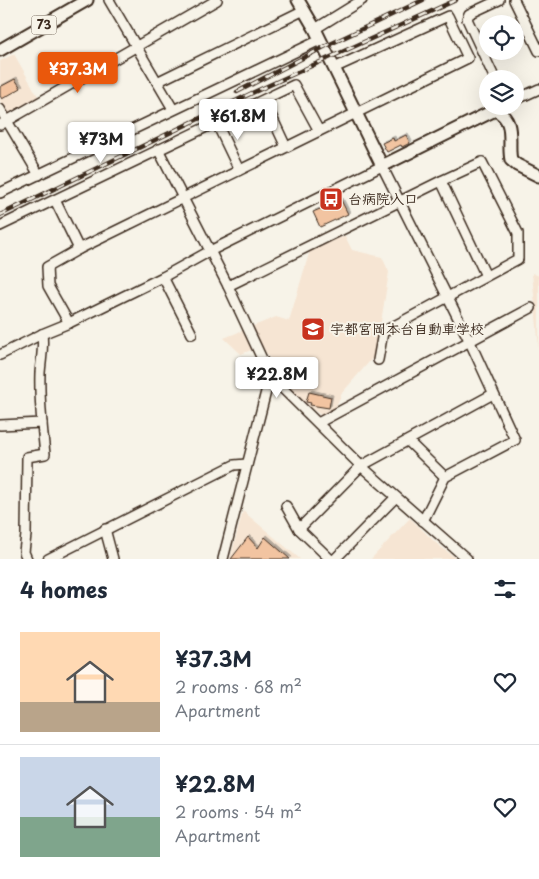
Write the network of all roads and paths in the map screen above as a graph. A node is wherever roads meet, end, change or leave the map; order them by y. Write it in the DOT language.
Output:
graph roads {
  1 [pos="87,0"];
  2 [pos="109,0"];
  3 [pos="217,0"];
  4 [pos="362,0"];
  5 [pos="499,0"];
  6 [pos="514,0"];
  7 [pos="301,5"];
  8 [pos="318,35"];
  9 [pos="136,46"];
  10 [pos="0,50"];
  11 [pos="539,51"];
  12 [pos="334,68"];
  13 [pos="491,70"];
  14 [pos="157,82"];
  15 [pos="539,88"];
  16 [pos="524,96"];
  17 [pos="264,100"];
  18 [pos="0,109"];
  19 [pos="173,109"];
  20 [pos="357,113"];
  21 [pos="485,115"];
  22 [pos="502,115"];
  23 [pos="216,122"];
  24 [pos="4,123"];
  25 [pos="319,131"];
  26 [pos="286,148"];
  27 [pos="158,149"];
  28 [pos="382,166"];
  29 [pos="240,170"];
  30 [pos="39,175"];
  31 [pos="539,176"];
  32 [pos="441,181"];
  33 [pos="0,193"];
  34 [pos="182,199"];
  35 [pos="55,200"];
  36 [pos="401,201"];
  37 [pos="0,226"];
  38 [pos="79,249"];
  39 [pos="210,251"];
  40 [pos="486,276"];
  41 [pos="163,277"];
  42 [pos="228,286"];
  43 [pos="448,297"];
  44 [pos="531,308"];
  45 [pos="69,323"];
  46 [pos="42,334"];
  47 [pos="192,334"];
  48 [pos="470,342"];
  49 [pos="0,355"];
  50 [pos="378,360"];
  51 [pos="270,376"];
  52 [pos="493,394"];
  53 [pos="42,423"];
  54 [pos="318,424"];
  55 [pos="0,425"];
  56 [pos="408,441"];
  57 [pos="247,464"];
  58 [pos="361,466"];
  59 [pos="445,477"];
  60 [pos="396,497"];
  61 [pos="286,506"];
  62 [pos="423,521"];
  63 [pos="104,529"];
  64 [pos="299,529"];
  65 [pos="27,559"];
  66 [pos="48,559"];
  67 [pos="113,559"];
  68 [pos="222,559"];
  69 [pos="330,559"];
  70 [pos="335,559"];
  71 [pos="467,559"];
  1 -- 10 [label="main road, 73"];
  2 -- 9 [label="street"];
  3 -- 9 [label="street"];
  4 -- 8 [label="street"];
  5 -- 13 [label="street"];
  6 -- 11 [label="street"];
  7 -- 8 [label="main road"];
  7 -- 14 [label="street"];
  8 -- 12 [label="main road"];
  8 -- 19 [label="street"];
  9 -- 14 [label="street"];
  9 -- 24 [label="street"];
  12 -- 20 [label="main road"];
  12 -- 20 [label="street"];
  14 -- 19 [label="street"];
  15 -- 16 [label="street"];
  17 -- 23 [label="street"];
  17 -- 25 [label="street"];
  17 -- 26 [label="street"];
  18 -- 24 [label="street"];
  19 -- 30 [label="street"];
  20 -- 25 [label="street"];
  20 -- 28 [label="main road"];
  21 -- 28 [label="main road"];
  22 -- 31 [label="main road"];
  23 -- 27 [label="street"];
  23 -- 29 [label="street"];
  24 -- 30 [label="street"];
  25 -- 26 [label="street"];
  26 -- 29 [label="street"];
  27 -- 34 [label="street"];
  27 -- 35 [label="street"];
  28 -- 36 [label="street"];
  28 -- 39 [label="street"];
  29 -- 34 [label="street"];
  30 -- 33 [label="street"];
  32 -- 36 [label="street"];
  32 -- 40 [label="street"];
  32 -- 40 [label="street"];
  34 -- 38 [label="street"];
  34 -- 39 [label="street"];
  35 -- 37 [label="street"];
  35 -- 38 [label="street"];
  36 -- 42 [label="street"];
  36 -- 43 [label="street"];
  38 -- 45 [label="street"];
  39 -- 41 [label="street"];
  39 -- 42 [label="street"];
  40 -- 43 [label="street"];
  41 -- 45 [label="street"];
  41 -- 47 [label="street"];
  42 -- 51 [label="street"];
  43 -- 48 [label="street"];
  43 -- 50 [label="street"];
  44 -- 48 [label="street"];
  45 -- 46 [label="street"];
  46 -- 49 [label="street"];
  46 -- 53 [label="street"];
  48 -- 52 [label="street"];
  48 -- 54 [label="street"];
  51 -- 54 [label="street"];
  51 -- 57 [label="street"];
  52 -- 56 [label="street"];
  52 -- 59 [label="street"];
  53 -- 55 [label="street"];
  53 -- 65 [label="street"];
  54 -- 58 [label="street"];
  56 -- 58 [label="street"];
  56 -- 59 [label="street"];
  57 -- 63 [label="street"];
  57 -- 68 [label="street"];
  58 -- 60 [label="street"];
  58 -- 64 [label="street"];
  59 -- 62 [label="street"];
  60 -- 62 [label="street"];
  60 -- 70 [label="street"];
  61 -- 64 [label="street"];
  62 -- 71 [label="street"];
  63 -- 66 [label="street"];
  63 -- 67 [label="street"];
  64 -- 69 [label="street"];
}
